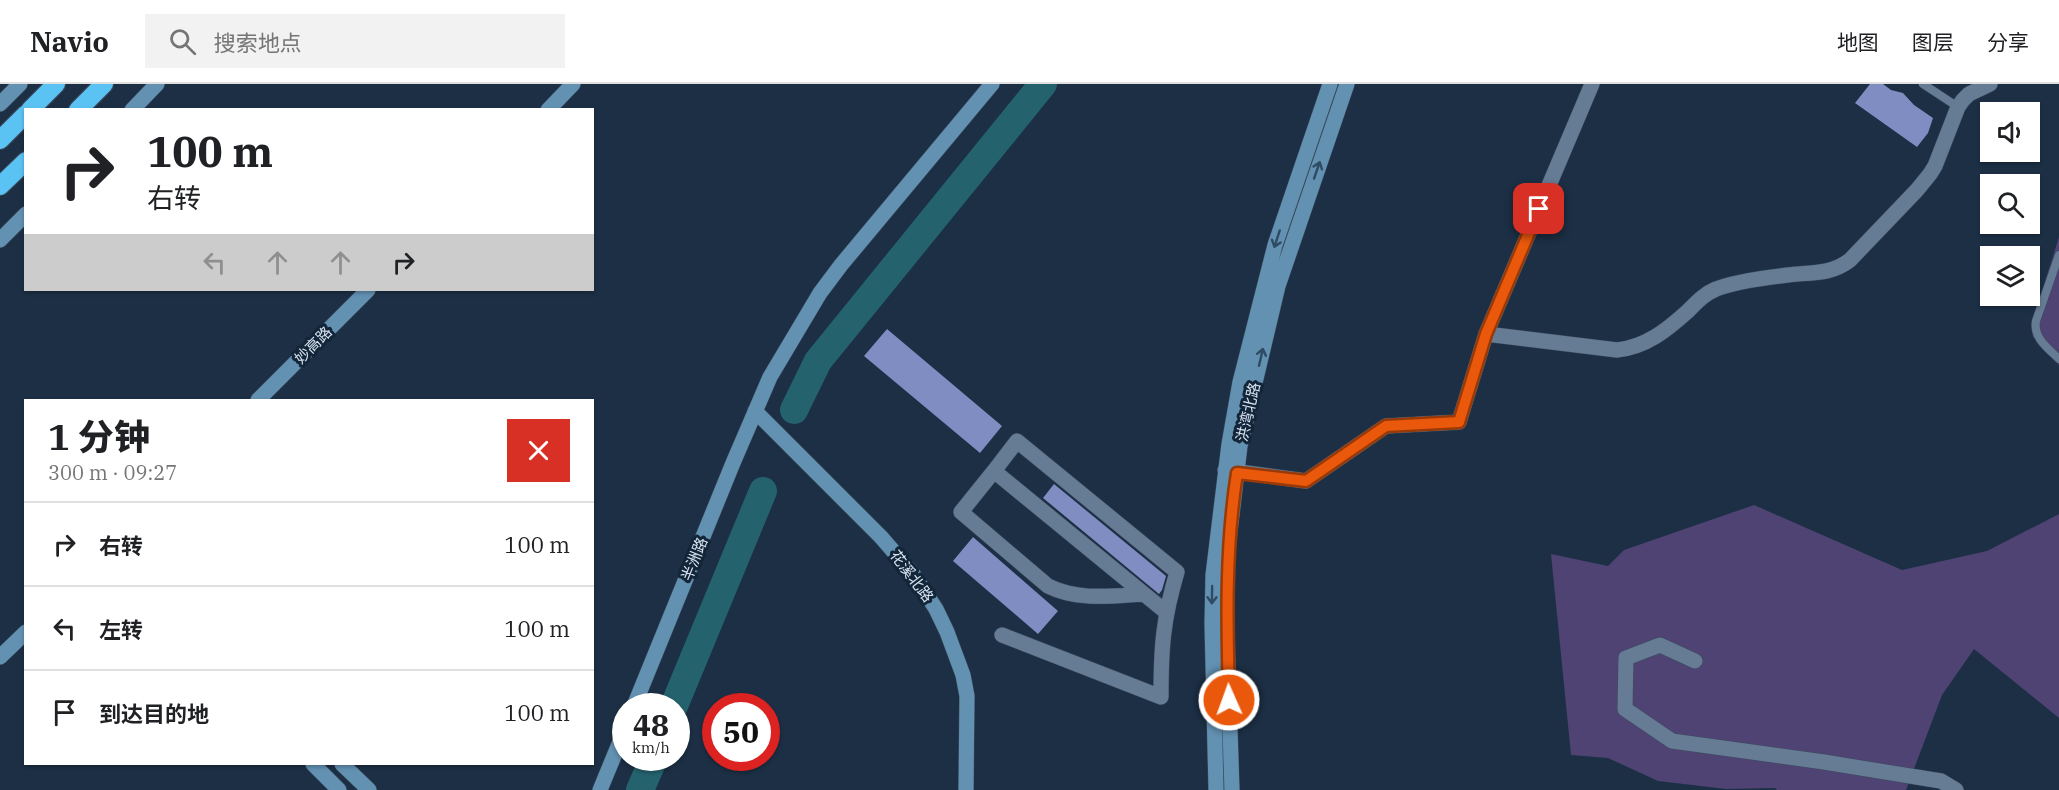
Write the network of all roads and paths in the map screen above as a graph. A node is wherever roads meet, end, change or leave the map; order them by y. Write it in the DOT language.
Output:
graph roads {
  1 [pos="20,84"];
  2 [pos="56,84"];
  3 [pos="104,84"];
  4 [pos="158,84"];
  5 [pos="573,84"];
  6 [pos="992,84"];
  7 [pos="1330,84"];
  8 [pos="1347,84"];
  9 [pos="1592,84"];
  10 [pos="1923,84"];
  11 [pos="1990,84"];
  12 [pos="0,104"];
  13 [pos="1958,107"];
  14 [pos="32,108"];
  15 [pos="80,108"];
  16 [pos="134,108"];
  17 [pos="550,108"];
  18 [pos="24,116"];
  19 [pos="0,140"];
  20 [pos="24,163"];
  21 [pos="0,186"];
  22 [pos="24,216"];
  23 [pos="0,240"];
  24 [pos="2059,255"];
  25 [pos="367,291"];
  26 [pos="1486,334"];
  27 [pos="2059,359"];
  28 [pos="259,399"];
  29 [pos="755,411"];
  30 [pos="994,471"];
  31 [pos="1231,471"];
  32 [pos="1144,594"];
  33 [pos="1166,612"];
  34 [pos="24,634"];
  35 [pos="1002,635"];
  36 [pos="0,657"];
  37 [pos="1695,661"];
  38 [pos="639,693"];
  39 [pos="612,761"];
  40 [pos="314,765"];
  41 [pos="343,765"];
  42 [pos="339,790"];
  43 [pos="369,790"];
  44 [pos="600,790"];
  45 [pos="966,790"];
  46 [pos="1216,790"];
  47 [pos="1232,790"];
  48 [pos="1956,790"];
  1 -- 12 [label="street"];
  2 -- 14 [label="highway"];
  3 -- 15 [label="highway"];
  4 -- 16 [label="street"];
  5 -- 17 [label="street"];
  6 -- 29 [label="street, 半洲路"];
  7 -- 31 [label="street, 洪湾北路, one-way"];
  31 -- 8 [label="street, 洪湾北路, one-way"];
  9 -- 26 [label="street"];
  10 -- 13 [label="lane"];
  11 -- 13 [label="street"];
  13 -- 26 [label="street"];
  18 -- 19 [label="highway"];
  20 -- 21 [label="highway"];
  22 -- 23 [label="street"];
  24 -- 27 [label="lane"];
  25 -- 28 [label="street, 妙高路"];
  26 -- 31 [label="street"];
  29 -- 38 [label="street, 半洲路"];
  29 -- 45 [label="street, 花溪北路"];
  30 -- 32 [label="street"];
  30 -- 32 [label="street"];
  30 -- 33 [label="street"];
  31 -- 46 [label="street, 洪湾北路, one-way"];
  31 -- 47 [label="street, 洪湾北路"];
  32 -- 33 [label="street"];
  33 -- 35 [label="street"];
  34 -- 36 [label="street"];
  37 -- 48 [label="street"];
  39 -- 44 [label="street"];
  40 -- 42 [label="street"];
  41 -- 43 [label="street"];
}
